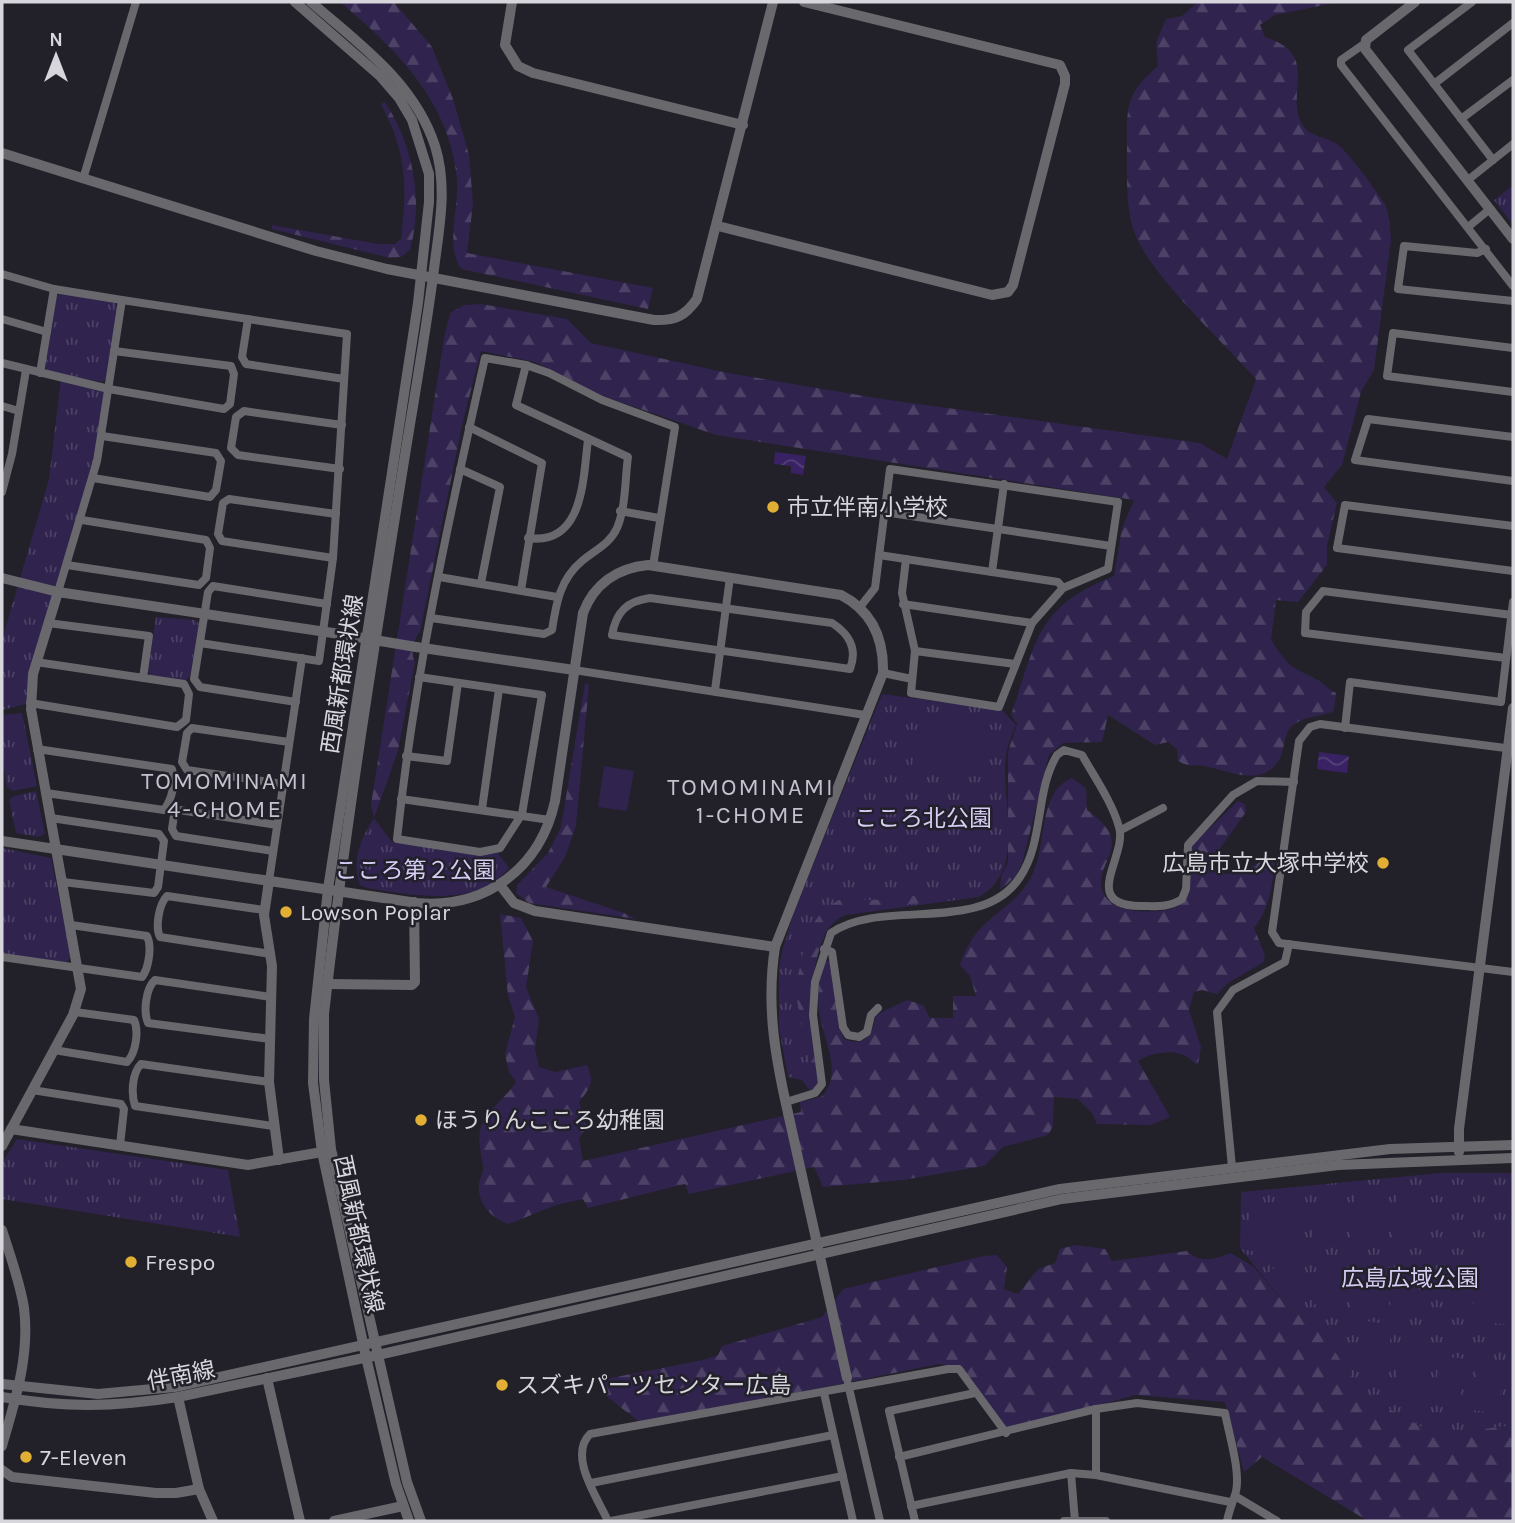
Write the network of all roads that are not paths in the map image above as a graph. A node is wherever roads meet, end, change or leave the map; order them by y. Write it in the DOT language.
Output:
graph roads {
  1 [pos="136,2"];
  2 [pos="295,2"];
  3 [pos="311,2"];
  4 [pos="512,2"];
  5 [pos="773,2"];
  6 [pos="804,2"];
  7 [pos="1415,2"];
  8 [pos="1472,2"];
  9 [pos="1513,23"];
  10 [pos="1364,44"];
  11 [pos="1513,80"];
  12 [pos="1434,84"];
  13 [pos="1461,120"];
  14 [pos="743,125"];
  15 [pos="1513,144"];
  16 [pos="2,152"];
  17 [pos="1493,160"];
  18 [pos="83,179"];
  19 [pos="1468,180"];
  20 [pos="1490,209"];
  21 [pos="718,226"];
  22 [pos="1468,227"];
  23 [pos="1513,239"];
  24 [pos="1486,250"];
  25 [pos="2,274"];
  26 [pos="422,275"];
  27 [pos="433,276"];
  28 [pos="1513,286"];
  29 [pos="54,289"];
  30 [pos="122,300"];
  31 [pos="1513,302"];
  32 [pos="2,319"];
  33 [pos="248,319"];
  34 [pos="47,332"];
  35 [pos="1513,348"];
  36 [pos="114,351"];
  37 [pos="2,363"];
  38 [pos="526,365"];
  39 [pos="26,370"];
  40 [pos="40,373"];
  41 [pos="344,379"];
  42 [pos="109,389"];
  43 [pos="1513,392"];
  44 [pos="2,406"];
  45 [pos="19,411"];
  46 [pos="342,425"];
  47 [pos="469,427"];
  48 [pos="102,436"];
  49 [pos="1513,437"];
  50 [pos="588,440"];
  51 [pos="2,451"];
  52 [pos="12,454"];
  53 [pos="340,469"];
  54 [pos="460,469"];
  55 [pos="93,478"];
  56 [pos="1513,481"];
  57 [pos="1004,484"];
  58 [pos="2,492"];
  59 [pos="620,511"];
  60 [pos="884,512"];
  61 [pos="336,514"];
  62 [pos="659,518"];
  63 [pos="82,520"];
  64 [pos="1513,526"];
  65 [pos="999,528"];
  66 [pos="528,538"];
  67 [pos="1111,546"];
  68 [pos="879,555"];
  69 [pos="333,558"];
  70 [pos="906,559"];
  71 [pos="67,565"];
  72 [pos="653,566"];
  73 [pos="1513,570"];
  74 [pos="992,572"];
  75 [pos="439,577"];
  76 [pos="730,577"];
  77 [pos="2,578"];
  78 [pos="481,583"];
  79 [pos="1063,588"];
  80 [pos="521,590"];
  81 [pos="58,592"];
  82 [pos="557,597"];
  83 [pos="1513,603"];
  84 [pos="327,604"];
  85 [pos="903,604"];
  86 [pos="860,607"];
  87 [pos="727,608"];
  88 [pos="205,614"];
  89 [pos="1512,615"];
  90 [pos="431,618"];
  91 [pos="1032,623"];
  92 [pos="48,624"];
  93 [pos="328,632"];
  94 [pos="1511,638"];
  95 [pos="200,643"];
  96 [pos="420,647"];
  97 [pos="721,649"];
  98 [pos="915,651"];
  99 [pos="302,658"];
  100 [pos="1506,658"];
  101 [pos="36,662"];
  102 [pos="1015,664"];
  103 [pos="574,670"];
  104 [pos="883,673"];
  105 [pos="419,677"];
  106 [pos="143,678"];
  107 [pos="912,679"];
  108 [pos="458,683"];
  109 [pos="499,689"];
  110 [pos="715,690"];
  111 [pos="296,702"];
  112 [pos="30,703"];
  113 [pos="1513,708"];
  114 [pos="865,715"];
  115 [pos="1345,728"];
  116 [pos="289,742"];
  117 [pos="37,749"];
  118 [pos="1510,749"];
  119 [pos="406,756"];
  120 [pos="1294,782"];
  121 [pos="283,784"];
  122 [pos="46,793"];
  123 [pos="401,799"];
  124 [pos="1163,808"];
  125 [pos="482,809"];
  126 [pos="522,814"];
  127 [pos="51,818"];
  128 [pos="550,820"];
  129 [pos="277,825"];
  130 [pos="1121,830"];
  131 [pos="2,841"];
  132 [pos="56,849"];
  133 [pos="273,851"];
  134 [pos="161,865"];
  135 [pos="269,881"];
  136 [pos="63,882"];
  137 [pos="500,885"];
  138 [pos="328,889"];
  139 [pos="341,891"];
  140 [pos="414,902"];
  141 [pos="264,910"];
  142 [pos="71,925"];
  143 [pos="1289,944"];
  144 [pos="775,947"];
  145 [pos="824,949"];
  146 [pos="271,954"];
  147 [pos="2,957"];
  148 [pos="1480,968"];
  149 [pos="80,969"];
  150 [pos="1513,972"];
  151 [pos="328,984"];
  152 [pos="271,997"];
  153 [pos="878,1008"];
  154 [pos="75,1012"];
  155 [pos="270,1039"];
  156 [pos="54,1050"];
  157 [pos="269,1082"];
  158 [pos="32,1090"];
  159 [pos="786,1102"];
  160 [pos="273,1126"];
  161 [pos="11,1129"];
  162 [pos="1459,1145"];
  163 [pos="1513,1145"];
  164 [pos="2,1146"];
  165 [pos="120,1146"];
  166 [pos="322,1152"];
  167 [pos="1513,1158"];
  168 [pos="1459,1159"];
  169 [pos="279,1160"];
  170 [pos="1232,1167"];
  171 [pos="2,1230"];
  172 [pos="376,1340"];
  173 [pos="363,1342"];
  174 [pos="379,1355"];
  175 [pos="366,1357"];
  176 [pos="268,1378"];
  177 [pos="848,1383"];
  178 [pos="2,1384"];
  179 [pos="19,1388"];
  180 [pos="824,1393"];
  181 [pos="975,1393"];
  182 [pos="2,1397"];
  183 [pos="178,1397"];
  184 [pos="16,1399"];
  185 [pos="1096,1409"];
  186 [pos="1006,1433"];
  187 [pos="833,1435"];
  188 [pos="2,1446"];
  189 [pos="899,1457"];
  190 [pos="2,1470"];
  191 [pos="1070,1474"];
  192 [pos="1096,1475"];
  193 [pos="843,1476"];
  194 [pos="592,1483"];
  195 [pos="199,1489"];
  196 [pos="1233,1499"];
  197 [pos="403,1506"];
  198 [pos="911,1506"];
  199 [pos="1075,1520"];
  200 [pos="213,1521"];
  201 [pos="300,1521"];
  202 [pos="334,1521"];
  203 [pos="409,1521"];
  204 [pos="421,1521"];
  205 [pos="610,1521"];
  206 [pos="852,1521"];
  207 [pos="880,1521"];
  208 [pos="915,1521"];
  209 [pos="1064,1521"];
  210 [pos="1106,1521"];
  211 [pos="1227,1521"];
  212 [pos="1277,1521"];
  1 -- 18 [label="street"];
  2 -- 26 [label="street, 西風新都環状線"];
  3 -- 27 [label="street, 西風新都環状線"];
  4 -- 14 [label="street"];
  5 -- 14 [label="street"];
  6 -- 21 [label="street"];
  7 -- 10 [label="street"];
  8 -- 12 [label="street"];
  9 -- 12 [label="street"];
  10 -- 19 [label="street"];
  10 -- 22 [label="street"];
  11 -- 13 [label="street"];
  12 -- 13 [label="street"];
  13 -- 17 [label="street"];
  14 -- 21 [label="street"];
  15 -- 17 [label="street"];
  16 -- 18 [label="street"];
  17 -- 19 [label="street"];
  18 -- 26 [label="street"];
  19 -- 20 [label="street"];
  20 -- 22 [label="street"];
  20 -- 23 [label="street"];
  21 -- 27 [label="street"];
  22 -- 24 [label="street"];
  24 -- 28 [label="street"];
  24 -- 31 [label="street"];
  25 -- 29 [label="street"];
  26 -- 27 [label="street"];
  26 -- 138 [label="street, 西風新都環状線"];
  27 -- 139 [label="street, 西風新都環状線"];
  29 -- 30 [label="street"];
  29 -- 34 [label="street"];
  30 -- 33 [label="street"];
  30 -- 36 [label="street"];
  32 -- 34 [label="street"];
  33 -- 41 [label="street"];
  33 -- 41 [label="street"];
  34 -- 40 [label="street"];
  35 -- 43 [label="street"];
  36 -- 42 [label="street"];
  36 -- 42 [label="street"];
  37 -- 39 [label="street"];
  38 -- 47 [label="street"];
  38 -- 50 [label="street"];
  38 -- 62 [label="street"];
  39 -- 40 [label="street"];
  39 -- 45 [label="street"];
  40 -- 42 [label="street"];
  41 -- 46 [label="street"];
  42 -- 48 [label="street"];
  44 -- 45 [label="street"];
  45 -- 52 [label="street"];
  46 -- 53 [label="street"];
  46 -- 53 [label="street"];
  47 -- 54 [label="street"];
  47 -- 66 [label="street"];
  48 -- 55 [label="street"];
  48 -- 55 [label="street"];
  49 -- 56 [label="street"];
  50 -- 59 [label="street"];
  50 -- 66 [label="street"];
  51 -- 52 [label="street"];
  52 -- 58 [label="street"];
  53 -- 61 [label="street"];
  54 -- 75 [label="street"];
  54 -- 78 [label="street"];
  55 -- 63 [label="street"];
  57 -- 60 [label="street"];
  57 -- 65 [label="street"];
  57 -- 67 [label="street"];
  59 -- 62 [label="street"];
  59 -- 82 [label="street"];
  60 -- 65 [label="street"];
  60 -- 68 [label="street"];
  61 -- 69 [label="street"];
  61 -- 69 [label="street"];
  62 -- 72 [label="street"];
  63 -- 71 [label="street"];
  63 -- 71 [label="street"];
  64 -- 73 [label="street"];
  65 -- 67 [label="street"];
  65 -- 74 [label="street"];
  66 -- 80 [label="street"];
  67 -- 79 [label="street"];
  68 -- 70 [label="street"];
  68 -- 86 [label="street"];
  69 -- 84 [label="street"];
  70 -- 74 [label="street"];
  70 -- 85 [label="street"];
  71 -- 81 [label="street"];
  72 -- 76 [label="street"];
  72 -- 103 [label="street"];
  74 -- 79 [label="street"];
  75 -- 78 [label="street"];
  75 -- 90 [label="street"];
  76 -- 86 [label="street"];
  76 -- 87 [label="street"];
  77 -- 81 [label="street"];
  78 -- 80 [label="street"];
  79 -- 91 [label="street"];
  80 -- 82 [label="street"];
  81 -- 88 [label="street"];
  81 -- 92 [label="street"];
  82 -- 90 [label="street"];
  83 -- 89 [label="street"];
  84 -- 88 [label="street"];
  84 -- 93 [label="street"];
  85 -- 91 [label="street"];
  85 -- 98 [label="street"];
  86 -- 104 [label="street"];
  87 -- 97 [label="street"];
  87 -- 97 [label="street"];
  87 -- 97 [label="street"];
  88 -- 93 [label="street"];
  88 -- 95 [label="street"];
  89 -- 94 [label="street"];
  89 -- 100 [label="street"];
  90 -- 96 [label="street"];
  91 -- 102 [label="street"];
  92 -- 101 [label="street"];
  92 -- 106 [label="street"];
  93 -- 96 [label="street, bridge"];
  93 -- 99 [label="street"];
  94 -- 100 [label="street"];
  95 -- 99 [label="street"];
  95 -- 111 [label="street"];
  96 -- 103 [label="street"];
  96 -- 105 [label="street"];
  97 -- 110 [label="street"];
  98 -- 102 [label="street"];
  98 -- 107 [label="street"];
  99 -- 111 [label="street"];
  100 -- 115 [label="street"];
  101 -- 106 [label="street"];
  101 -- 112 [label="street"];
  102 -- 107 [label="street"];
  103 -- 110 [label="street"];
  103 -- 128 [label="street"];
  104 -- 107 [label="street"];
  104 -- 114 [label="street"];
  105 -- 108 [label="street"];
  105 -- 119 [label="street"];
  106 -- 112 [label="street"];
  108 -- 109 [label="street"];
  108 -- 119 [label="street"];
  109 -- 125 [label="street"];
  109 -- 126 [label="street"];
  110 -- 114 [label="street"];
  111 -- 116 [label="street"];
  112 -- 117 [label="street"];
  113 -- 118 [label="street"];
  114 -- 144 [label="street"];
  115 -- 118 [label="street"];
  115 -- 120 [label="street"];
  116 -- 121 [label="street"];
  116 -- 121 [label="street"];
  117 -- 122 [label="street"];
  117 -- 122 [label="street"];
  118 -- 148 [label="street"];
  119 -- 123 [label="street"];
  120 -- 130 [label="street"];
  120 -- 143 [label="street"];
  121 -- 129 [label="street"];
  122 -- 127 [label="street"];
  123 -- 125 [label="street"];
  123 -- 126 [label="street"];
  124 -- 130 [label="street"];
  125 -- 126 [label="street"];
  126 -- 128 [label="street"];
  127 -- 132 [label="street"];
  127 -- 134 [label="street"];
  128 -- 137 [label="street"];
  129 -- 133 [label="street"];
  129 -- 133 [label="street"];
  130 -- 145 [label="street"];
  131 -- 132 [label="street"];
  132 -- 134 [label="street"];
  132 -- 136 [label="street"];
  133 -- 135 [label="street"];
  134 -- 135 [label="street"];
  134 -- 136 [label="street"];
  135 -- 138 [label="street"];
  135 -- 141 [label="street"];
  136 -- 142 [label="street"];
  137 -- 140 [label="street"];
  137 -- 144 [label="street"];
  138 -- 139 [label="street"];
  138 -- 166 [label="street, 西風新都環状線"];
  139 -- 140 [label="street"];
  139 -- 151 [label="street, 西風新都環状線"];
  140 -- 151 [label="street"];
  141 -- 146 [label="street"];
  141 -- 146 [label="street"];
  142 -- 149 [label="street"];
  142 -- 149 [label="street"];
  143 -- 148 [label="street"];
  143 -- 170 [label="street"];
  144 -- 159 [label="street"];
  145 -- 153 [label="street"];
  145 -- 159 [label="street"];
  146 -- 152 [label="street"];
  147 -- 149 [label="street"];
  148 -- 150 [label="street"];
  148 -- 162 [label="street"];
  149 -- 154 [label="street"];
  151 -- 172 [label="street, 西風新都環状線"];
  152 -- 155 [label="street"];
  152 -- 155 [label="street"];
  154 -- 156 [label="street"];
  154 -- 156 [label="street"];
  155 -- 157 [label="street"];
  156 -- 158 [label="street"];
  157 -- 160 [label="street"];
  157 -- 160 [label="street"];
  158 -- 161 [label="street"];
  158 -- 165 [label="street"];
  159 -- 177 [label="street, bridge"];
  160 -- 169 [label="street"];
  161 -- 164 [label="street"];
  161 -- 165 [label="street"];
  162 -- 163 [label="street, 伴南線"];
  162 -- 168 [label="street"];
  162 -- 170 [label="street, 伴南線"];
  165 -- 169 [label="street"];
  166 -- 169 [label="street"];
  166 -- 173 [label="street, 西風新都環状線"];
  167 -- 168 [label="street, 伴南線"];
  168 -- 174 [label="street, 伴南線"];
  170 -- 172 [label="street, 伴南線"];
  171 -- 179 [label="street"];
  172 -- 173 [label="street, 伴南線"];
  172 -- 174 [label="street, 西風新都環状線"];
  173 -- 175 [label="street, 西風新都環状線"];
  173 -- 179 [label="street, 伴南線"];
  174 -- 175 [label="street, 伴南線"];
  174 -- 204 [label="street, 西風新都環状線"];
  175 -- 176 [label="street, 伴南線"];
  175 -- 197 [label="street, 西風新都環状線"];
  176 -- 183 [label="street, 伴南線"];
  176 -- 201 [label="street"];
  177 -- 180 [label="street"];
  177 -- 181 [label="street"];
  177 -- 207 [label="street"];
  178 -- 179 [label="street, 伴南線"];
  179 -- 184 [label="street"];
  180 -- 187 [label="street"];
  180 -- 194 [label="street"];
  181 -- 186 [label="street"];
  181 -- 189 [label="street"];
  182 -- 184 [label="street, 伴南線"];
  183 -- 184 [label="street, 伴南線"];
  183 -- 195 [label="street"];
  184 -- 188 [label="street"];
  185 -- 186 [label="street"];
  185 -- 192 [label="street"];
  185 -- 196 [label="street"];
  186 -- 189 [label="street"];
  187 -- 193 [label="street"];
  187 -- 194 [label="street"];
  189 -- 198 [label="street"];
  190 -- 195 [label="street"];
  191 -- 192 [label="street"];
  191 -- 198 [label="street"];
  191 -- 199 [label="street"];
  192 -- 196 [label="street"];
  193 -- 205 [label="street"];
  193 -- 206 [label="street"];
  194 -- 205 [label="street"];
  195 -- 200 [label="street"];
  196 -- 211 [label="street"];
  196 -- 212 [label="street"];
  197 -- 202 [label="street"];
  197 -- 203 [label="street, 西風新都環状線"];
  198 -- 208 [label="street"];
  199 -- 209 [label="street"];
  199 -- 210 [label="street"];
}
